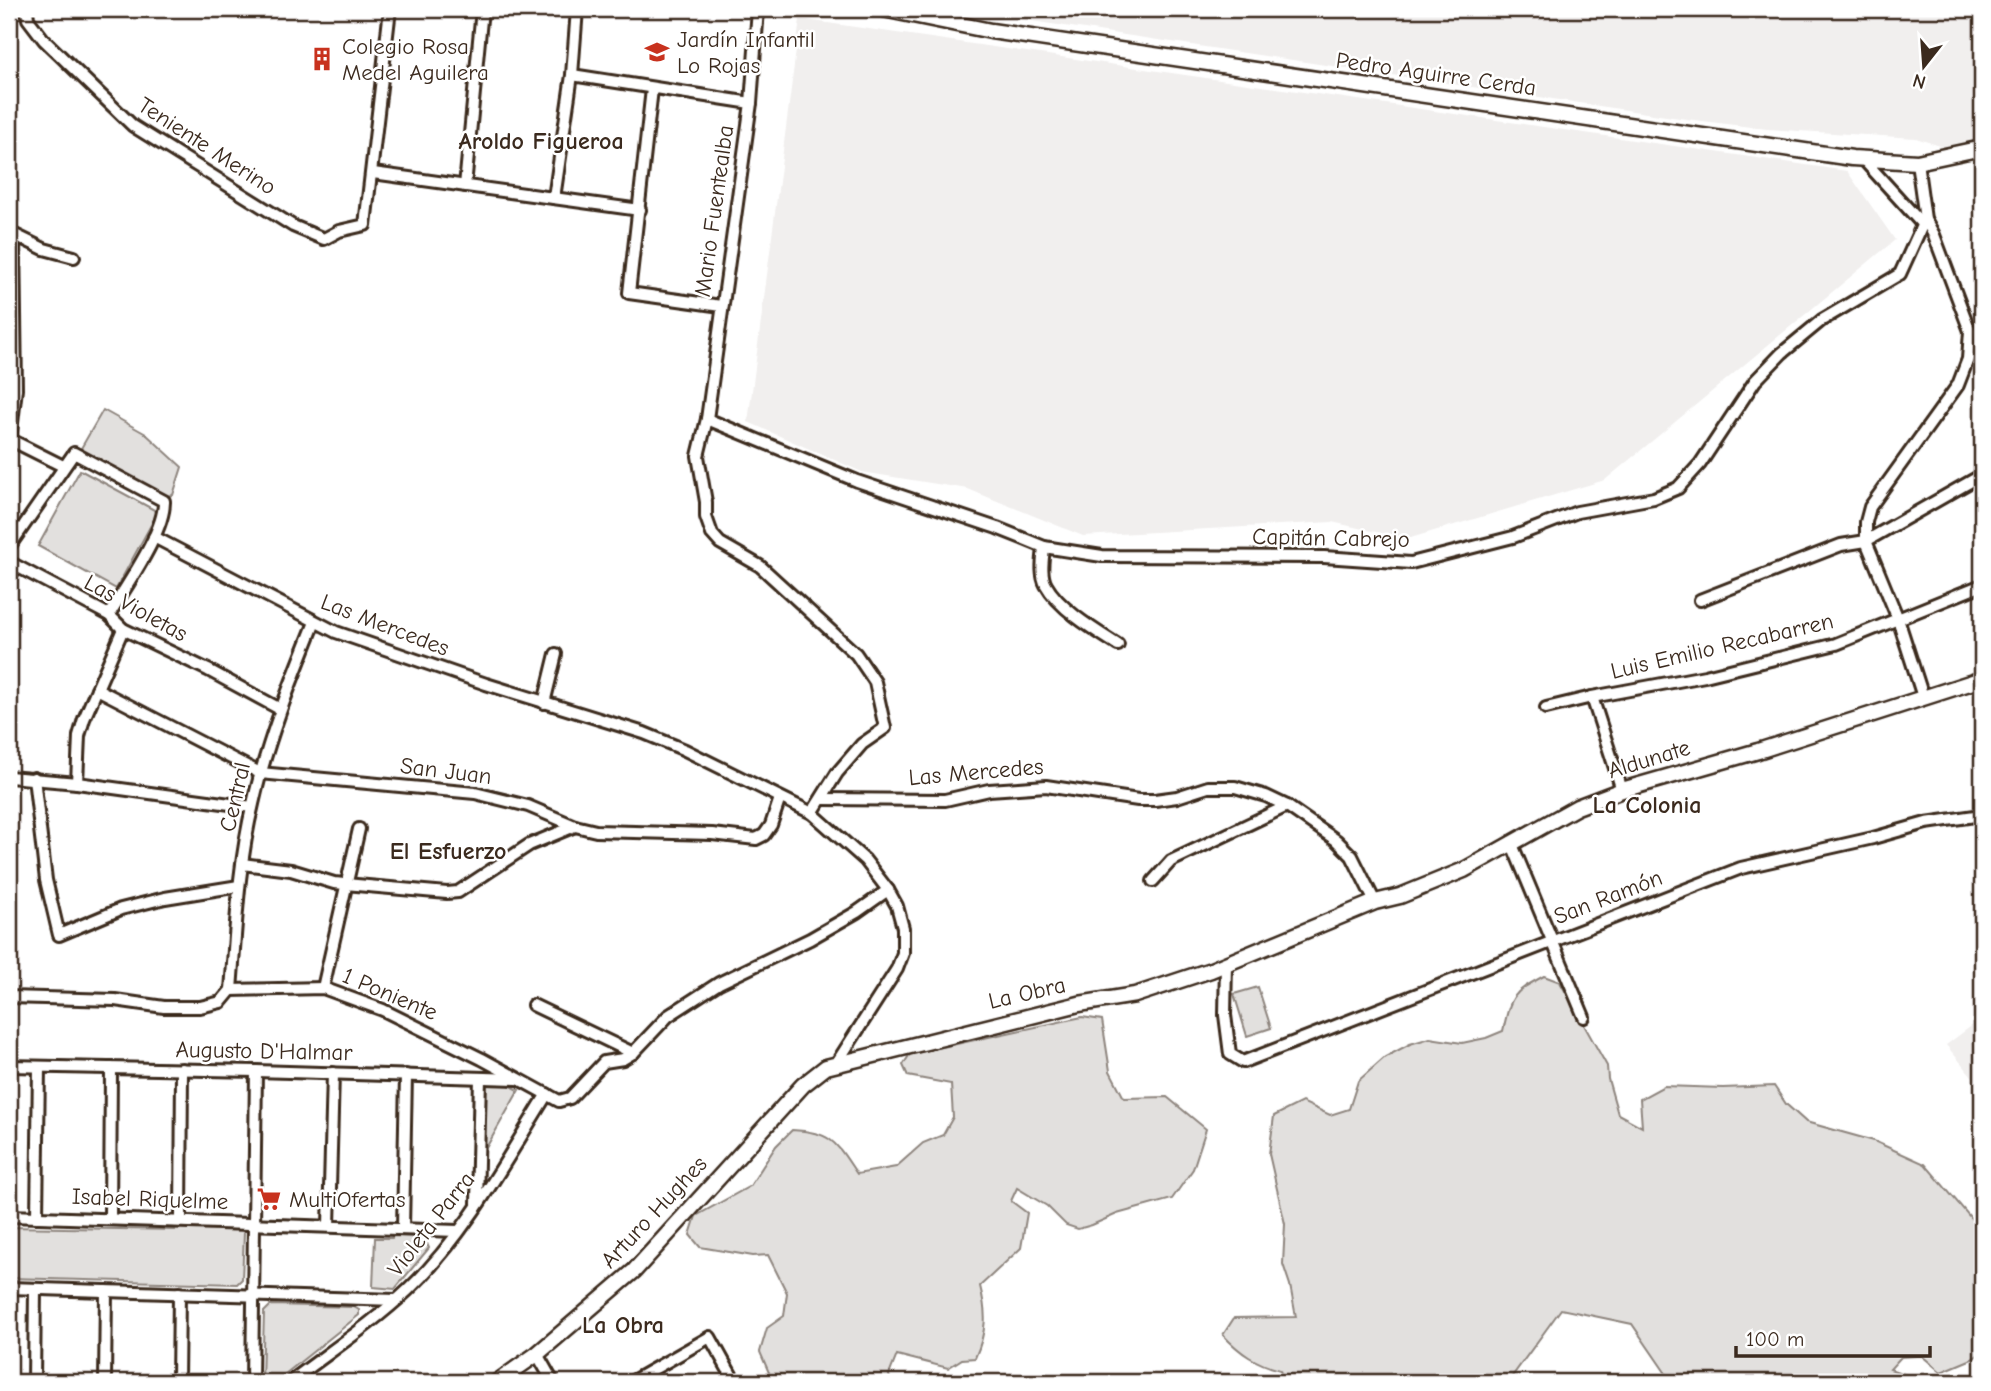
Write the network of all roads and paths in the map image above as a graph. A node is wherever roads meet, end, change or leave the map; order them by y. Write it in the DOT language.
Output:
graph roads {
  1 [pos="27,9"];
  2 [pos="390,9"];
  3 [pos="482,9"];
  4 [pos="577,9"];
  5 [pos="758,9"];
  6 [pos="883,9"];
  7 [pos="572,75"];
  8 [pos="652,89"];
  9 [pos="751,103"];
  10 [pos="1982,148"];
  11 [pos="1863,159"];
  12 [pos="1917,162"];
  13 [pos="373,173"];
  14 [pos="465,186"];
  15 [pos="554,198"];
  16 [pos="640,210"];
  17 [pos="1924,222"];
  18 [pos="12,233"];
  19 [pos="74,257"];
  20 [pos="721,306"];
  21 [pos="707,419"];
  22 [pos="10,439"];
  23 [pos="63,466"];
  24 [pos="1982,475"];
  25 [pos="154,537"];
  26 [pos="1866,541"];
  27 [pos="9,547"];
  28 [pos="1044,547"];
  29 [pos="9,562"];
  30 [pos="1982,585"];
  31 [pos="1700,600"];
  32 [pos="109,615"];
  33 [pos="1898,619"];
  34 [pos="316,622"];
  35 [pos="123,629"];
  36 [pos="1118,645"];
  37 [pos="556,654"];
  38 [pos="1982,679"];
  39 [pos="97,689"];
  40 [pos="1592,697"];
  41 [pos="1923,698"];
  42 [pos="544,703"];
  43 [pos="1546,708"];
  44 [pos="280,709"];
  45 [pos="260,773"];
  46 [pos="9,777"];
  47 [pos="34,778"];
  48 [pos="77,783"];
  49 [pos="1622,790"];
  50 [pos="780,798"];
  51 [pos="821,799"];
  52 [pos="1287,806"];
  53 [pos="252,807"];
  54 [pos="812,813"];
  55 [pos="1982,815"];
  56 [pos="575,826"];
  57 [pos="359,829"];
  58 [pos="1511,842"];
  59 [pos="242,864"];
  60 [pos="1153,881"];
  61 [pos="346,883"];
  62 [pos="239,886"];
  63 [pos="888,890"];
  64 [pos="1376,902"];
  65 [pos="1551,941"];
  66 [pos="1226,963"];
  67 [pos="323,988"];
  68 [pos="231,990"];
  69 [pos="9,997"];
  70 [pos="533,1005"];
  71 [pos="1584,1017"];
  72 [pos="612,1042"];
  73 [pos="633,1053"];
  74 [pos="604,1062"];
  75 [pos="836,1064"];
  76 [pos="9,1066"];
  77 [pos="39,1067"];
  78 [pos="111,1068"];
  79 [pos="182,1069"];
  80 [pos="256,1071"];
  81 [pos="333,1073"];
  82 [pos="406,1075"];
  83 [pos="480,1078"];
  84 [pos="518,1079"];
  85 [pos="547,1094"];
  86 [pos="477,1206"];
  87 [pos="9,1216"];
  88 [pos="37,1217"];
  89 [pos="110,1219"];
  90 [pos="181,1221"];
  91 [pos="254,1223"];
  92 [pos="329,1226"];
  93 [pos="402,1228"];
  94 [pos="458,1231"];
  95 [pos="9,1288"];
  96 [pos="35,1289"];
  97 [pos="106,1291"];
  98 [pos="179,1293"];
  99 [pos="254,1296"];
  100 [pos="396,1300"];
  101 [pos="537,1354"];
  102 [pos="637,1381"];
  103 [pos="34,1382"];
  104 [pos="105,1382"];
  105 [pos="178,1382"];
  106 [pos="252,1382"];
  107 [pos="290,1382"];
  108 [pos="497,1382"];
  109 [pos="553,1382"];
  110 [pos="735,1382"];
  1 -- 13 [label="street, Teniente Merino"];
  2 -- 13 [label="street"];
  3 -- 14 [label="street"];
  4 -- 7 [label="street"];
  5 -- 9 [label="street, Mario Fuentealba"];
  6 -- 11 [label="street, Pedro Aguirre Cerda"];
  7 -- 8 [label="street"];
  7 -- 15 [label="street"];
  8 -- 9 [label="street"];
  8 -- 16 [label="street"];
  9 -- 20 [label="street, Mario Fuentealba"];
  10 -- 12 [label="street, Pedro Aguirre Cerda"];
  11 -- 12 [label="street, Pedro Aguirre Cerda"];
  11 -- 17 [label="street"];
  12 -- 17 [label="street"];
  13 -- 14 [label="street"];
  14 -- 15 [label="street"];
  15 -- 16 [label="street"];
  16 -- 20 [label="street"];
  17 -- 26 [label="street"];
  17 -- 28 [label="street, Capitán Cabrejo"];
  18 -- 19 [label="street"];
  18 -- 22 [label="street"];
  20 -- 21 [label="street, Mario Fuentealba"];
  21 -- 28 [label="street, Capitán Cabrejo"];
  21 -- 51 [label="street, Mario Fuentealba"];
  22 -- 23 [label="street"];
  23 -- 25 [label="street"];
  23 -- 27 [label="street"];
  24 -- 26 [label="street"];
  25 -- 32 [label="street"];
  25 -- 34 [label="street, Las Mercedes"];
  26 -- 31 [label="street"];
  26 -- 33 [label="street"];
  28 -- 36 [label="street"];
  29 -- 32 [label="street, Las Violetas"];
  30 -- 33 [label="street, Luis Emilio Recabarren"];
  32 -- 35 [label="street, Las Violetas"];
  33 -- 40 [label="street, Luis Emilio Recabarren"];
  33 -- 41 [label="street"];
  34 -- 42 [label="street, Las Mercedes"];
  34 -- 44 [label="street, Central"];
  35 -- 39 [label="street"];
  35 -- 44 [label="street, Las Violetas"];
  37 -- 42 [label="street"];
  38 -- 41 [label="street, Aldunate"];
  39 -- 45 [label="street, San Juan"];
  39 -- 48 [label="street"];
  40 -- 43 [label="street, Luis Emilio Recabarren"];
  40 -- 49 [label="street"];
  41 -- 49 [label="street, Aldunate"];
  42 -- 50 [label="street, Las Mercedes"];
  44 -- 45 [label="street, Central"];
  45 -- 53 [label="street, Central"];
  45 -- 56 [label="street, San Juan"];
  46 -- 47 [label="street"];
  47 -- 48 [label="street"];
  47 -- 62 [label="street"];
  48 -- 53 [label="street"];
  49 -- 58 [label="street, Aldunate"];
  50 -- 54 [label="street, Las Mercedes"];
  50 -- 56 [label="street, San Juan"];
  51 -- 52 [label="street, Las Mercedes"];
  51 -- 54 [label="street"];
  52 -- 60 [label="street"];
  52 -- 64 [label="street, Las Mercedes"];
  53 -- 59 [label="street, Central"];
  54 -- 63 [label="street, Las Mercedes"];
  55 -- 65 [label="street, San Ramón"];
  56 -- 61 [label="street"];
  57 -- 61 [label="street"];
  58 -- 64 [label="street, Aldunate"];
  58 -- 65 [label="street"];
  59 -- 61 [label="street"];
  59 -- 62 [label="street, Central"];
  61 -- 67 [label="street"];
  62 -- 68 [label="street, Central"];
  63 -- 73 [label="street"];
  63 -- 75 [label="street, Las Mercedes"];
  64 -- 66 [label="street, Aldunate"];
  65 -- 66 [label="street, San Ramón"];
  65 -- 71 [label="street"];
  66 -- 75 [label="street, La Obra"];
  67 -- 68 [label="street, 1 Poniente"];
  67 -- 84 [label="street, 1 Poniente"];
  68 -- 69 [label="street, 1 Poniente"];
  70 -- 72 [label="street"];
  72 -- 73 [label="street"];
  72 -- 74 [label="street"];
  73 -- 74 [label="street"];
  74 -- 85 [label="street"];
  75 -- 101 [label="street, Arturo Hughes"];
  76 -- 77 [label="street, Augusto D'Halmar"];
  77 -- 78 [label="street, Augusto D'Halmar"];
  77 -- 88 [label="street"];
  78 -- 79 [label="street, Augusto D'Halmar"];
  78 -- 89 [label="street"];
  79 -- 80 [label="street, Augusto D'Halmar"];
  79 -- 90 [label="street"];
  80 -- 81 [label="street, Augusto D'Halmar"];
  80 -- 91 [label="street"];
  81 -- 82 [label="street, Augusto D'Halmar"];
  81 -- 92 [label="street"];
  82 -- 83 [label="street, Augusto D'Halmar"];
  82 -- 93 [label="street"];
  83 -- 84 [label="street, Augusto D'Halmar"];
  83 -- 86 [label="street"];
  84 -- 85 [label="street, 1 Poniente"];
  85 -- 86 [label="street, Violeta Parra"];
  86 -- 94 [label="street, Violeta Parra"];
  87 -- 88 [label="street, Isabel Riquelme"];
  88 -- 89 [label="street, Isabel Riquelme"];
  89 -- 90 [label="street, Isabel Riquelme"];
  90 -- 91 [label="street, Isabel Riquelme"];
  91 -- 92 [label="street, Isabel Riquelme"];
  91 -- 99 [label="street"];
  92 -- 93 [label="street, Isabel Riquelme"];
  93 -- 94 [label="street, Isabel Riquelme"];
  94 -- 100 [label="street, Violeta Parra"];
  95 -- 96 [label="street"];
  96 -- 97 [label="street"];
  96 -- 103 [label="street"];
  97 -- 98 [label="street"];
  97 -- 104 [label="street"];
  98 -- 99 [label="street"];
  98 -- 105 [label="street"];
  99 -- 100 [label="street"];
  99 -- 106 [label="street"];
  100 -- 107 [label="street, Violeta Parra"];
  101 -- 108 [label="street, Arturo Hughes"];
  101 -- 109 [label="street"];
  102 -- 110 [label="street"];
}
